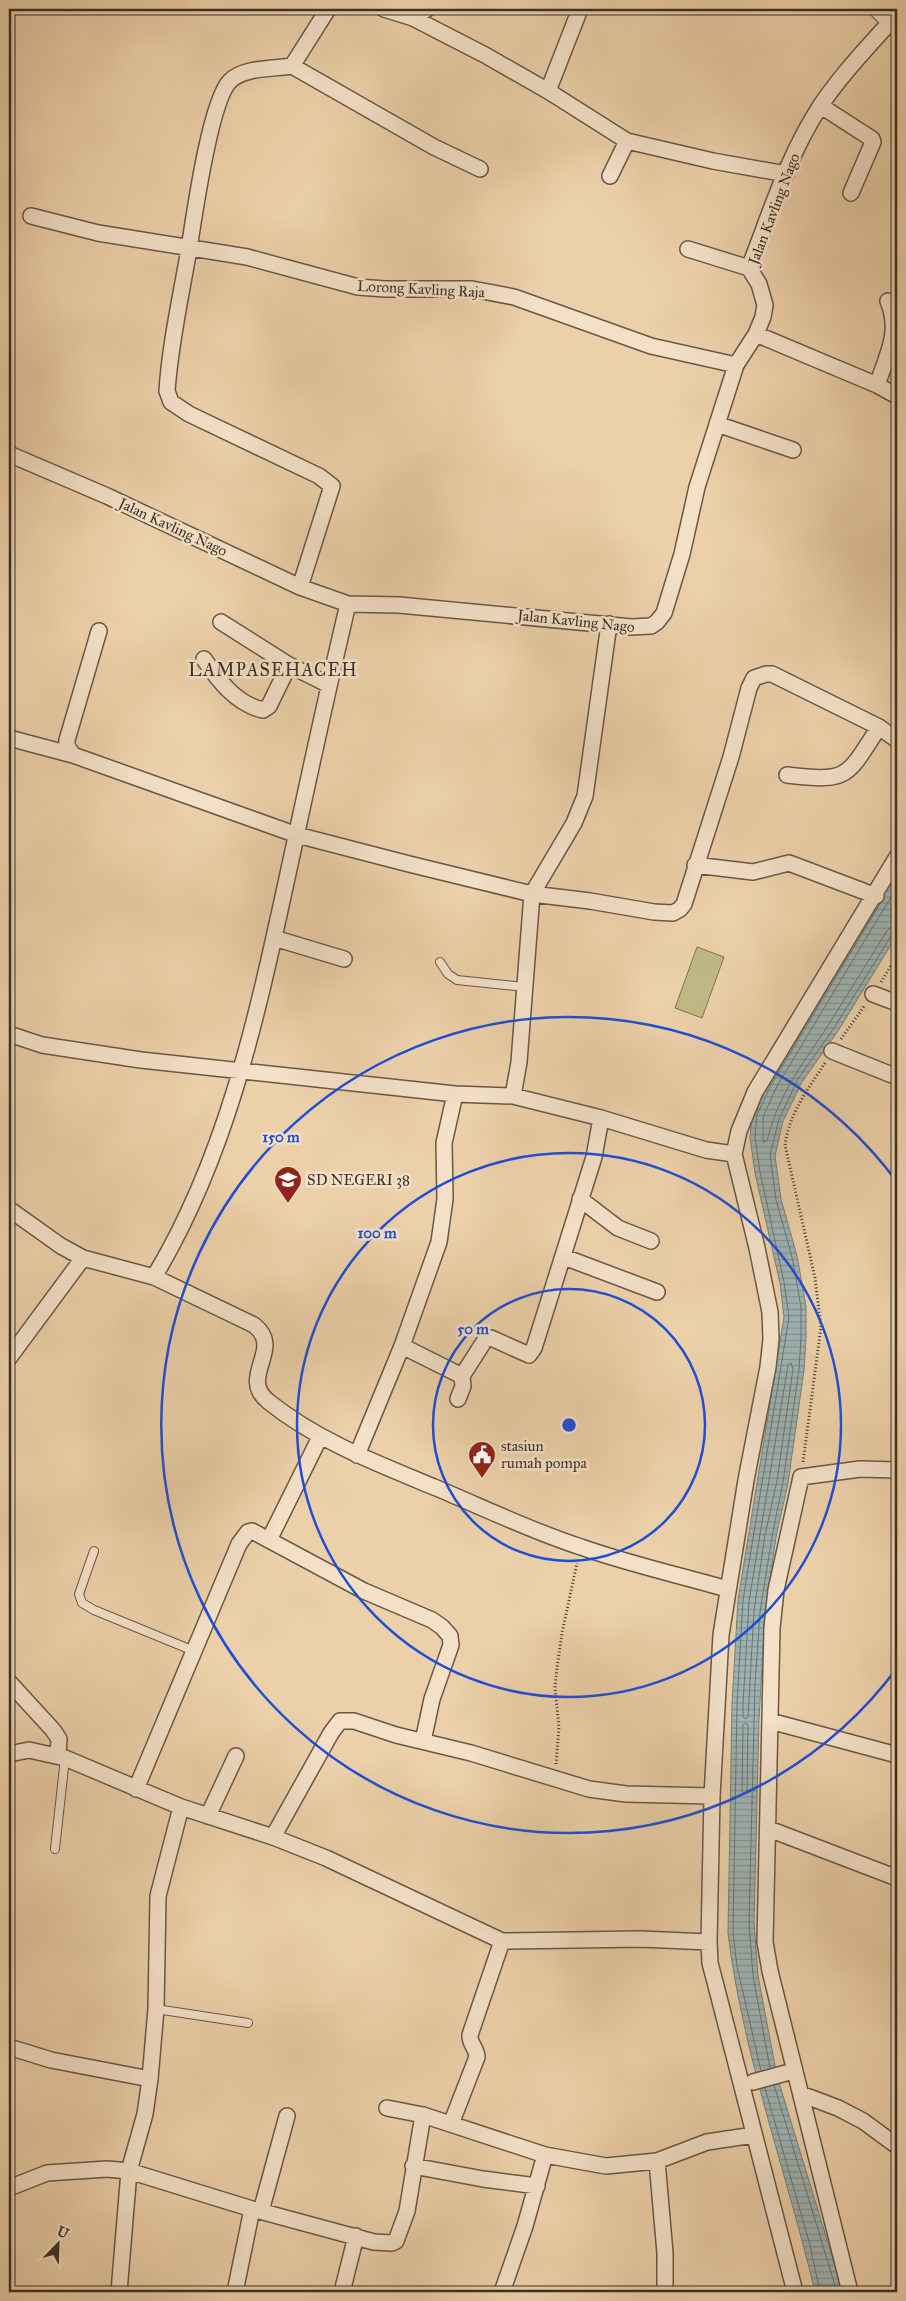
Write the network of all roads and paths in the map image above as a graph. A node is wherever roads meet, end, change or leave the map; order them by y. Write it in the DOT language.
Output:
graph roads {
  1 [pos="328,9"];
  2 [pos="384,9"];
  3 [pos="427,9"];
  4 [pos="580,9"];
  5 [pos="413,18"];
  6 [pos="889,19"];
  7 [pos="292,66"];
  8 [pos="548,91"];
  9 [pos="821,106"];
  10 [pos="627,142"];
  11 [pos="480,169"];
  12 [pos="786,174"];
  13 [pos="610,176"];
  14 [pos="851,193"];
  15 [pos="30,216"];
  16 [pos="189,249"];
  17 [pos="688,249"];
  18 [pos="749,268"];
  19 [pos="888,301"];
  20 [pos="756,334"];
  21 [pos="736,365"];
  22 [pos="877,385"];
  23 [pos="897,396"];
  24 [pos="717,424"];
  25 [pos="794,450"];
  26 [pos="9,454"];
  27 [pos="300,587"];
  28 [pos="348,604"];
  29 [pos="221,622"];
  30 [pos="609,624"];
  31 [pos="99,632"];
  32 [pos="204,659"];
  33 [pos="289,665"];
  34 [pos="329,685"];
  35 [pos="879,727"];
  36 [pos="9,738"];
  37 [pos="897,740"];
  38 [pos="73,755"];
  39 [pos="787,775"];
  40 [pos="297,835"];
  41 [pos="897,857"];
  42 [pos="695,865"];
  43 [pos="532,894"];
  44 [pos="876,896"];
  45 [pos="274,938"];
  46 [pos="897,956"];
  47 [pos="344,959"];
  48 [pos="440,962"];
  49 [pos="526,987"];
  50 [pos="873,994"];
  51 [pos="897,1002"];
  52 [pos="9,1034"];
  53 [pos="832,1051"];
  54 [pos="241,1071"];
  55 [pos="897,1077"];
  56 [pos="455,1094"];
  57 [pos="513,1096"];
  58 [pos="602,1118"];
  59 [pos="734,1154"];
  60 [pos="580,1199"];
  61 [pos="9,1210"];
  62 [pos="651,1241"];
  63 [pos="564,1257"];
  64 [pos="83,1258"];
  65 [pos="154,1277"];
  66 [pos="657,1292"];
  67 [pos="402,1346"];
  68 [pos="9,1358"];
  69 [pos="462,1376"];
  70 [pos="458,1399"];
  71 [pos="320,1436"];
  72 [pos="357,1455"];
  73 [pos="897,1470"];
  74 [pos="801,1477"];
  75 [pos="269,1540"];
  76 [pos="581,1547"];
  77 [pos="94,1551"];
  78 [pos="727,1589"];
  79 [pos="194,1650"];
  80 [pos="9,1682"];
  81 [pos="770,1721"];
  82 [pos="423,1741"];
  83 [pos="9,1754"];
  84 [pos="897,1755"];
  85 [pos="236,1756"];
  86 [pos="62,1757"];
  87 [pos="553,1780"];
  88 [pos="136,1788"];
  89 [pos="712,1796"];
  90 [pos="181,1807"];
  91 [pos="208,1816"];
  92 [pos="769,1829"];
  93 [pos="272,1837"];
  94 [pos="55,1849"];
  95 [pos="897,1878"];
  96 [pos="502,1941"];
  97 [pos="709,1942"];
  98 [pos="156,2009"];
  99 [pos="248,2023"];
  100 [pos="9,2047"];
  101 [pos="786,2073"];
  102 [pos="150,2079"];
  103 [pos="753,2082"];
  104 [pos="801,2094"];
  105 [pos="386,2108"];
  106 [pos="423,2115"];
  107 [pos="287,2116"];
  108 [pos="451,2124"];
  109 [pos="754,2135"];
  110 [pos="897,2146"];
  111 [pos="545,2155"];
  112 [pos="658,2160"];
  113 [pos="413,2166"];
  114 [pos="129,2171"];
  115 [pos="536,2186"];
  116 [pos="9,2188"];
  117 [pos="256,2210"];
  118 [pos="356,2236"];
  119 [pos="119,2292"];
  120 [pos="235,2292"];
  121 [pos="342,2292"];
  122 [pos="502,2292"];
  123 [pos="665,2292"];
  124 [pos="795,2292"];
  125 [pos="850,2292"];
  1 -- 7 [label="street"];
  2 -- 5 [label="street"];
  3 -- 5 [label="street"];
  4 -- 8 [label="street"];
  5 -- 8 [label="street"];
  6 -- 9 [label="street, Jalan Kavling Nago"];
  7 -- 11 [label="street"];
  7 -- 16 [label="street"];
  8 -- 10 [label="street"];
  9 -- 12 [label="street, Jalan Kavling Nago"];
  9 -- 14 [label="street"];
  10 -- 12 [label="street"];
  10 -- 13 [label="street"];
  12 -- 18 [label="street, Jalan Kavling Nago"];
  15 -- 16 [label="street, Lorong Kavling Raja"];
  16 -- 21 [label="street, Lorong Kavling Raja"];
  16 -- 27 [label="street"];
  17 -- 18 [label="street"];
  18 -- 20 [label="street, Jalan Kavling Nago"];
  19 -- 22 [label="street"];
  20 -- 21 [label="street, Jalan Kavling Nago"];
  20 -- 22 [label="street"];
  21 -- 24 [label="street, Jalan Kavling Nago"];
  22 -- 23 [label="street"];
  24 -- 25 [label="street"];
  24 -- 30 [label="street, Jalan Kavling Nago"];
  26 -- 27 [label="street, Jalan Kavling Nago"];
  27 -- 28 [label="street, Jalan Kavling Nago"];
  28 -- 30 [label="street, Jalan Kavling Nago"];
  28 -- 34 [label="street"];
  29 -- 33 [label="street"];
  30 -- 43 [label="street"];
  31 -- 38 [label="street"];
  32 -- 33 [label="street"];
  33 -- 34 [label="street"];
  34 -- 40 [label="street"];
  35 -- 37 [label="street"];
  35 -- 39 [label="street"];
  35 -- 42 [label="street"];
  36 -- 38 [label="street"];
  38 -- 40 [label="street"];
  40 -- 43 [label="street"];
  40 -- 45 [label="street"];
  41 -- 44 [label="street"];
  42 -- 43 [label="street"];
  42 -- 44 [label="street"];
  43 -- 49 [label="street"];
  44 -- 59 [label="street"];
  45 -- 47 [label="street"];
  45 -- 54 [label="street"];
  46 -- 50 [label="path"];
  48 -- 49 [label="lane"];
  49 -- 57 [label="street"];
  50 -- 51 [label="street"];
  50 -- 53 [label="path"];
  52 -- 54 [label="street"];
  53 -- 55 [label="street"];
  53 -- 74 [label="path"];
  54 -- 56 [label="street"];
  54 -- 65 [label="street"];
  56 -- 57 [label="street"];
  56 -- 67 [label="street"];
  57 -- 58 [label="street"];
  58 -- 59 [label="street"];
  58 -- 60 [label="street"];
  59 -- 78 [label="street"];
  60 -- 62 [label="street"];
  60 -- 63 [label="street"];
  61 -- 64 [label="street"];
  63 -- 66 [label="street"];
  63 -- 69 [label="street"];
  64 -- 65 [label="street"];
  64 -- 68 [label="street"];
  65 -- 71 [label="street"];
  67 -- 69 [label="street"];
  67 -- 72 [label="street"];
  69 -- 70 [label="street"];
  71 -- 72 [label="street"];
  71 -- 75 [label="street"];
  72 -- 76 [label="street"];
  73 -- 74 [label="street"];
  74 -- 81 [label="street"];
  75 -- 79 [label="street"];
  75 -- 82 [label="street"];
  76 -- 78 [label="street"];
  76 -- 87 [label="path"];
  77 -- 79 [label="lane"];
  78 -- 89 [label="street"];
  79 -- 88 [label="street"];
  80 -- 86 [label="street"];
  81 -- 84 [label="street"];
  81 -- 92 [label="street"];
  82 -- 87 [label="street"];
  82 -- 93 [label="street"];
  83 -- 86 [label="street"];
  85 -- 91 [label="street"];
  86 -- 88 [label="street"];
  86 -- 94 [label="lane"];
  87 -- 89 [label="street"];
  88 -- 90 [label="street"];
  89 -- 97 [label="street"];
  90 -- 91 [label="street"];
  90 -- 98 [label="street"];
  91 -- 93 [label="street"];
  92 -- 95 [label="street"];
  92 -- 104 [label="street"];
  93 -- 96 [label="street"];
  96 -- 97 [label="street"];
  96 -- 108 [label="street"];
  97 -- 109 [label="street"];
  98 -- 99 [label="lane"];
  98 -- 102 [label="street"];
  100 -- 102 [label="street"];
  101 -- 103 [label="street"];
  102 -- 114 [label="street"];
  104 -- 110 [label="street"];
  104 -- 125 [label="street"];
  105 -- 106 [label="street"];
  106 -- 108 [label="street"];
  106 -- 113 [label="street"];
  107 -- 117 [label="street"];
  108 -- 111 [label="street"];
  109 -- 112 [label="street"];
  109 -- 124 [label="street"];
  111 -- 112 [label="street"];
  111 -- 115 [label="street"];
  112 -- 123 [label="street"];
  113 -- 115 [label="street"];
  113 -- 118 [label="street"];
  114 -- 116 [label="street"];
  114 -- 117 [label="street"];
  114 -- 119 [label="street"];
  115 -- 122 [label="street"];
  117 -- 118 [label="street"];
  117 -- 120 [label="street"];
  118 -- 121 [label="street"];
}
